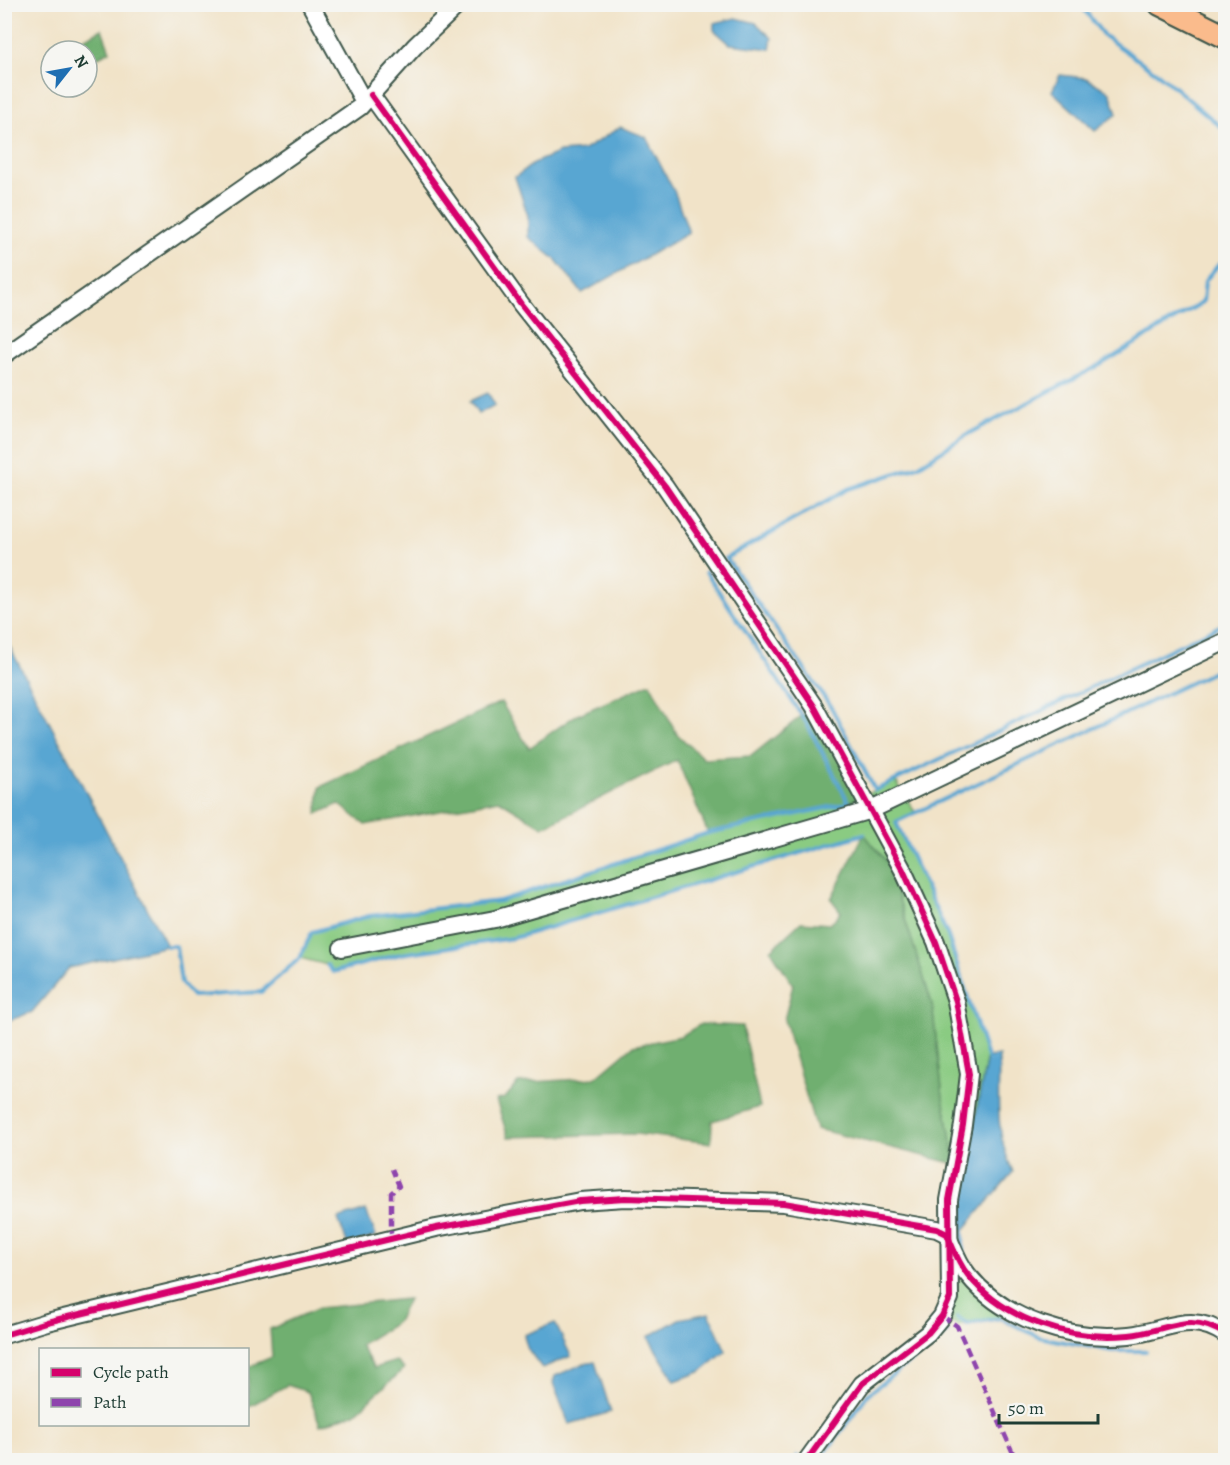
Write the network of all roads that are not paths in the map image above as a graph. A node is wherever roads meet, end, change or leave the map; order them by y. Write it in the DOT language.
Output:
graph roads {
  1 [pos="309,4"];
  2 [pos="459,4"];
  3 [pos="1160,4"];
  4 [pos="1226,37"];
  5 [pos="368,98"];
  6 [pos="4,355"];
  7 [pos="1226,642"];
  8 [pos="872,810"];
  9 [pos="342,948"];
  10 [pos="947,1234"];
  11 [pos="4,1335"];
  12 [pos="1226,1335"];
  13 [pos="807,1461"];
  1 -- 5 [label="street"];
  2 -- 5 [label="street"];
  3 -- 4 [label="main road"];
  5 -- 6 [label="street"];
  5 -- 8 [label="street"];
  7 -- 8 [label="street"];
  8 -- 9 [label="street"];
  8 -- 10 [label="street"];
  10 -- 11 [label="street"];
  10 -- 12 [label="street"];
  10 -- 13 [label="street"];
}
